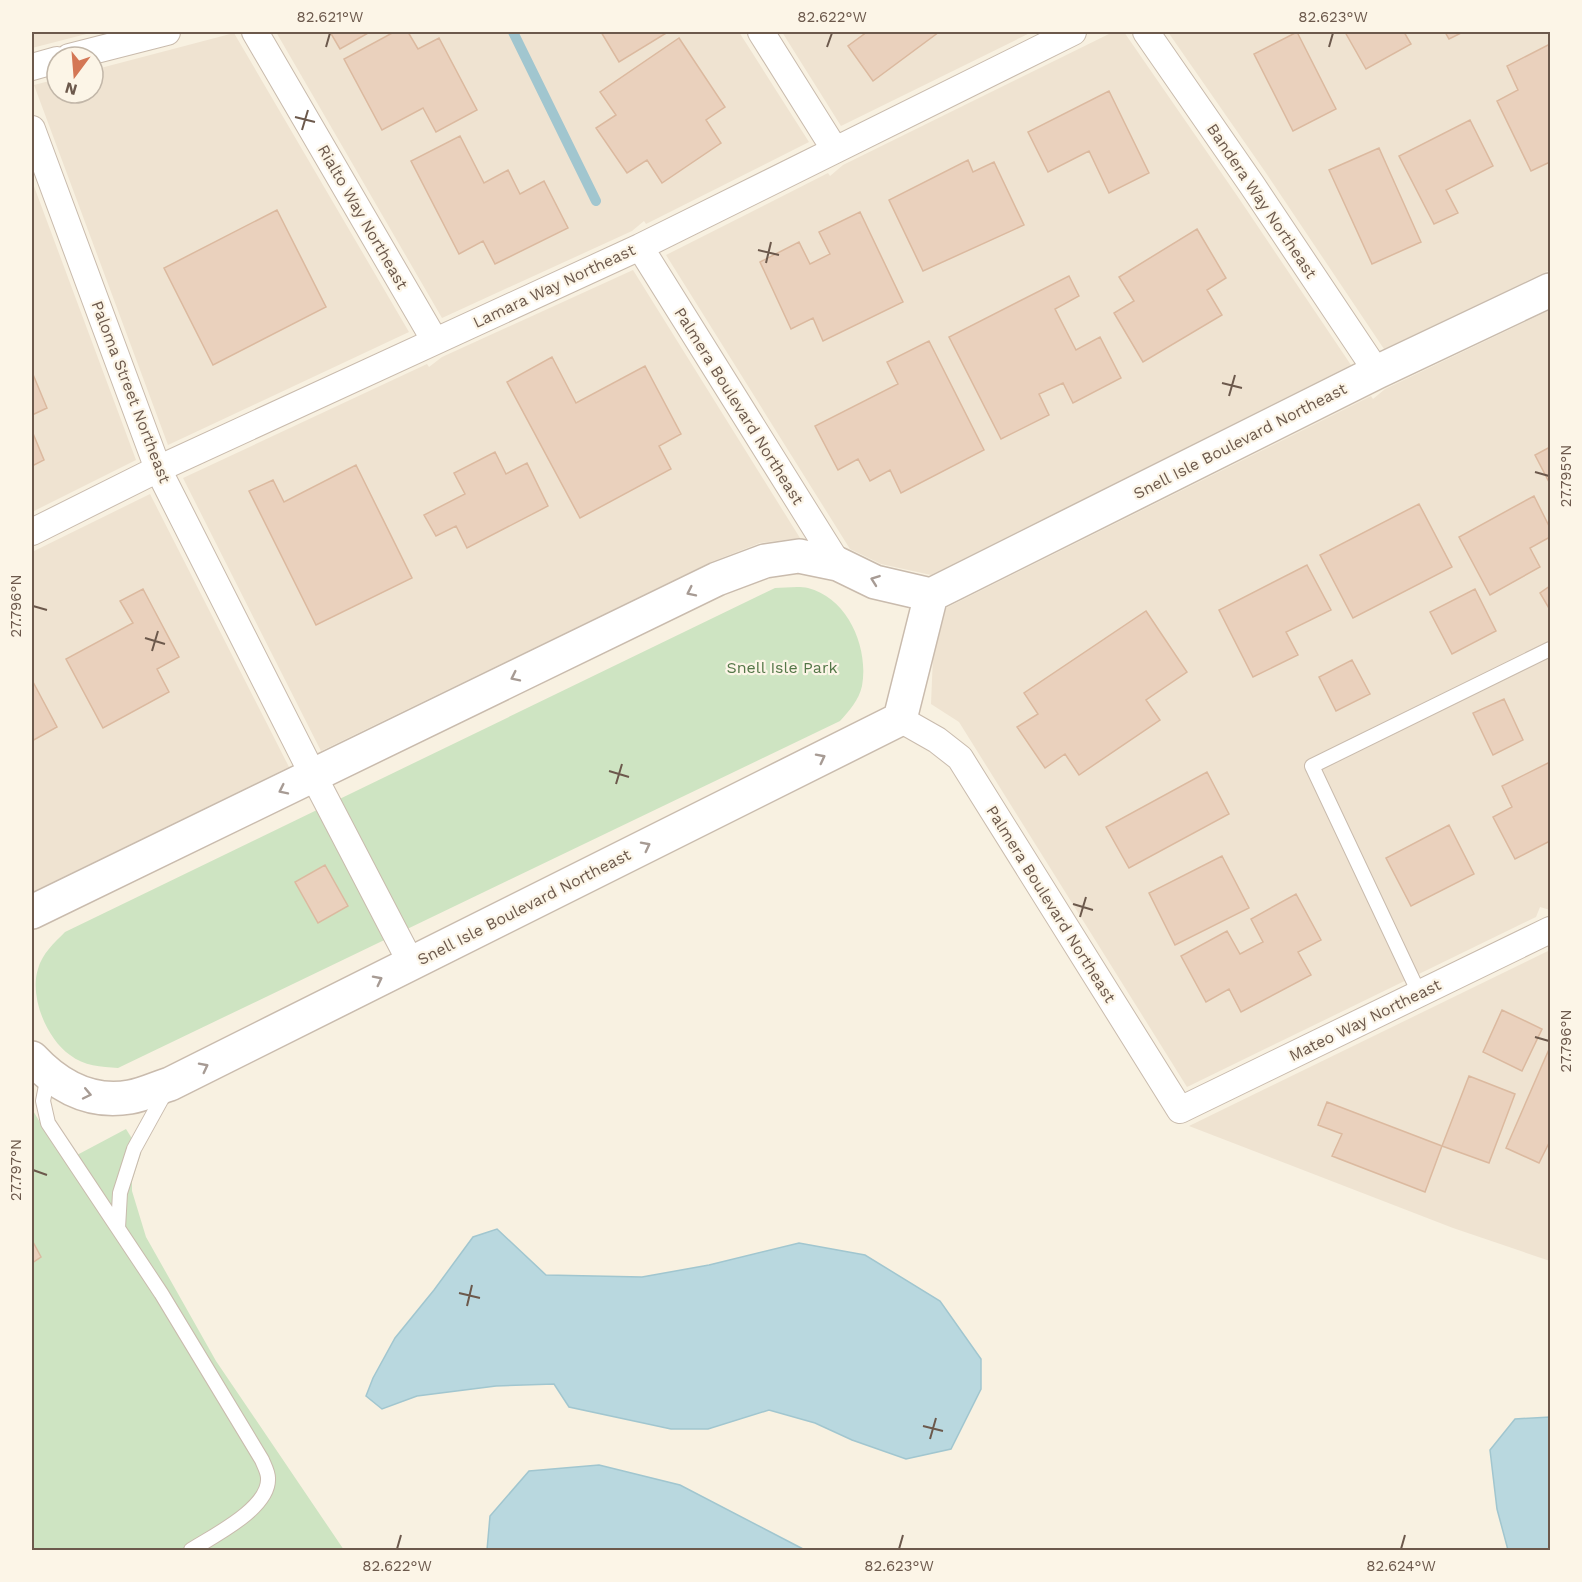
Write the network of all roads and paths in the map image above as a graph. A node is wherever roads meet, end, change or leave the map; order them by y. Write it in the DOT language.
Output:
graph roads {
  1 [pos="167,32"];
  2 [pos="255,32"];
  3 [pos="761,32"];
  4 [pos="1073,32"];
  5 [pos="1146,32"];
  6 [pos="105,48"];
  7 [pos="32,129"];
  8 [pos="835,150"];
  9 [pos="640,247"];
  10 [pos="1551,290"];
  11 [pos="435,341"];
  12 [pos="1377,372"];
  13 [pos="158,469"];
  14 [pos="32,532"];
  15 [pos="838,564"];
  16 [pos="931,595"];
  17 [pos="1551,649"];
  18 [pos="900,719"];
  19 [pos="313,776"];
  20 [pos="32,912"];
  21 [pos="1550,931"];
  22 [pos="411,963"];
  23 [pos="1419,993"];
  24 [pos="40,1066"];
  25 [pos="170,1084"];
  26 [pos="1180,1110"];
  27 [pos="117,1228"];
  28 [pos="191,1551"];
  1 -- 6 [label="street"];
  2 -- 11 [label="street, Rialto Way Northeast"];
  3 -- 8 [label="street"];
  4 -- 8 [label="street, Lamara Way Northeast"];
  5 -- 12 [label="street, Bandera Way Northeast"];
  7 -- 13 [label="street, Paloma Street Northeast"];
  8 -- 9 [label="street, Lamara Way Northeast"];
  9 -- 11 [label="street, Lamara Way Northeast"];
  9 -- 15 [label="street, Palmera Boulevard Northeast"];
  10 -- 12 [label="street, Snell Isle Boulevard Northeast"];
  11 -- 13 [label="street, Lamara Way Northeast"];
  12 -- 16 [label="street, Snell Isle Boulevard Northeast"];
  13 -- 14 [label="street, Lamara Way Northeast"];
  13 -- 19 [label="street, Paloma Street Northeast"];
  16 -- 15 [label="street, one-way"];
  15 -- 19 [label="street, one-way"];
  16 -- 18 [label="street"];
  17 -- 23 [label="lane"];
  22 -- 18 [label="street, Snell Isle Boulevard Northeast, one-way"];
  18 -- 26 [label="street, Palmera Boulevard Northeast"];
  19 -- 20 [label="street, one-way"];
  19 -- 22 [label="street, Paloma Street Northeast"];
  21 -- 23 [label="street, Mateo Way Northeast"];
  25 -- 22 [label="street, Snell Isle Boulevard Northeast, one-way"];
  23 -- 26 [label="street, Mateo Way Northeast"];
  24 -- 25 [label="street, Snell Isle Boulevard Northeast, one-way"];
  24 -- 27 [label="lane"];
  25 -- 27 [label="lane"];
  27 -- 28 [label="lane"];
}
